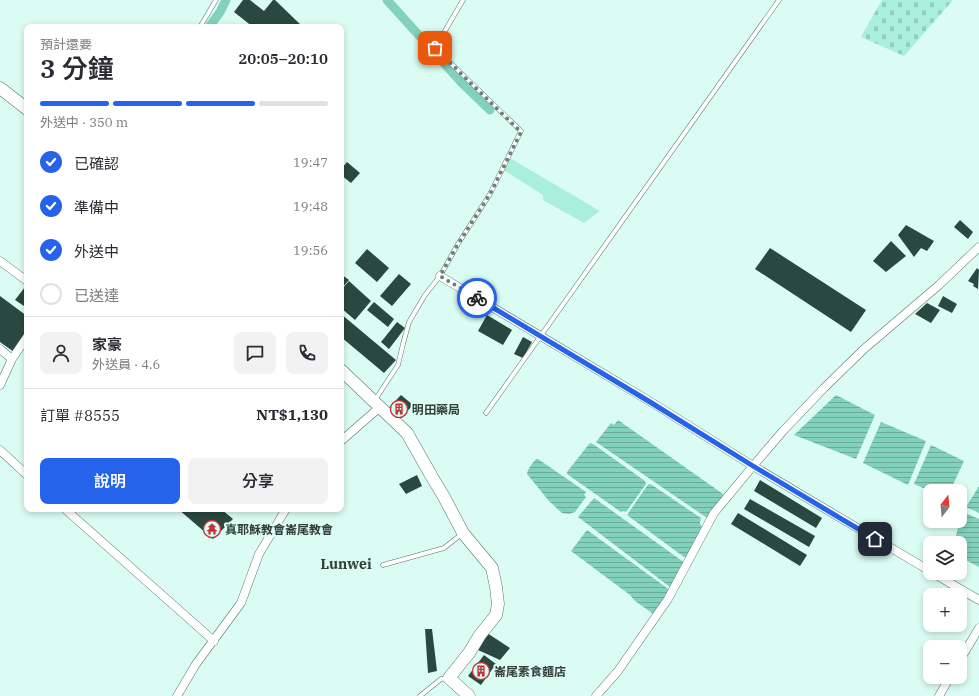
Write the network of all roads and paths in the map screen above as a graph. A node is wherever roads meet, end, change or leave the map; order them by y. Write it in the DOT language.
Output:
graph roads {
  1 [pos="216,0"];
  2 [pos="463,0"];
  3 [pos="779,0"];
  4 [pos="202,24"];
  5 [pos="0,88"];
  6 [pos="24,107"];
  7 [pos="979,247"];
  8 [pos="0,261"];
  9 [pos="440,276"];
  10 [pos="24,279"];
  11 [pos="541,337"];
  12 [pos="24,341"];
  13 [pos="0,349"];
  14 [pos="12,359"];
  15 [pos="344,373"];
  16 [pos="0,385"];
  17 [pos="377,405"];
  18 [pos="486,413"];
  19 [pos="344,438"];
  20 [pos="0,450"];
  21 [pos="753,466"];
  22 [pos="24,472"];
  23 [pos="68,512"];
  24 [pos="284,512"];
  25 [pos="463,533"];
  26 [pos="383,565"];
  27 [pos="923,567"];
  28 [pos="945,580"];
  29 [pos="979,600"];
  30 [pos="979,628"];
  31 [pos="214,641"];
  32 [pos="967,648"];
  33 [pos="449,678"];
  34 [pos="946,684"];
  35 [pos="177,696"];
  36 [pos="420,696"];
  37 [pos="469,696"];
  38 [pos="596,696"];
  39 [pos="939,696"];
  1 -- 4 [label="lane"];
  2 -- 9 [label="lane"];
  3 -- 11 [label="lane"];
  5 -- 6 [label="street"];
  7 -- 21 [label="street"];
  8 -- 10 [label="street"];
  9 -- 11 [label="street"];
  9 -- 17 [label="lane"];
  11 -- 18 [label="lane"];
  11 -- 21 [label="street"];
  12 -- 14 [label="street"];
  13 -- 14 [label="street"];
  14 -- 16 [label="street"];
  15 -- 17 [label="street"];
  17 -- 19 [label="street"];
  17 -- 25 [label="street"];
  20 -- 22 [label="street"];
  21 -- 27 [label="street"];
  21 -- 38 [label="street"];
  23 -- 31 [label="street"];
  24 -- 31 [label="street"];
  25 -- 26 [label="lane"];
  25 -- 33 [label="street"];
  28 -- 29 [label="street"];
  30 -- 32 [label="street"];
  31 -- 35 [label="street"];
  33 -- 36 [label="lane"];
  33 -- 37 [label="street"];
  34 -- 39 [label="street"];
}
